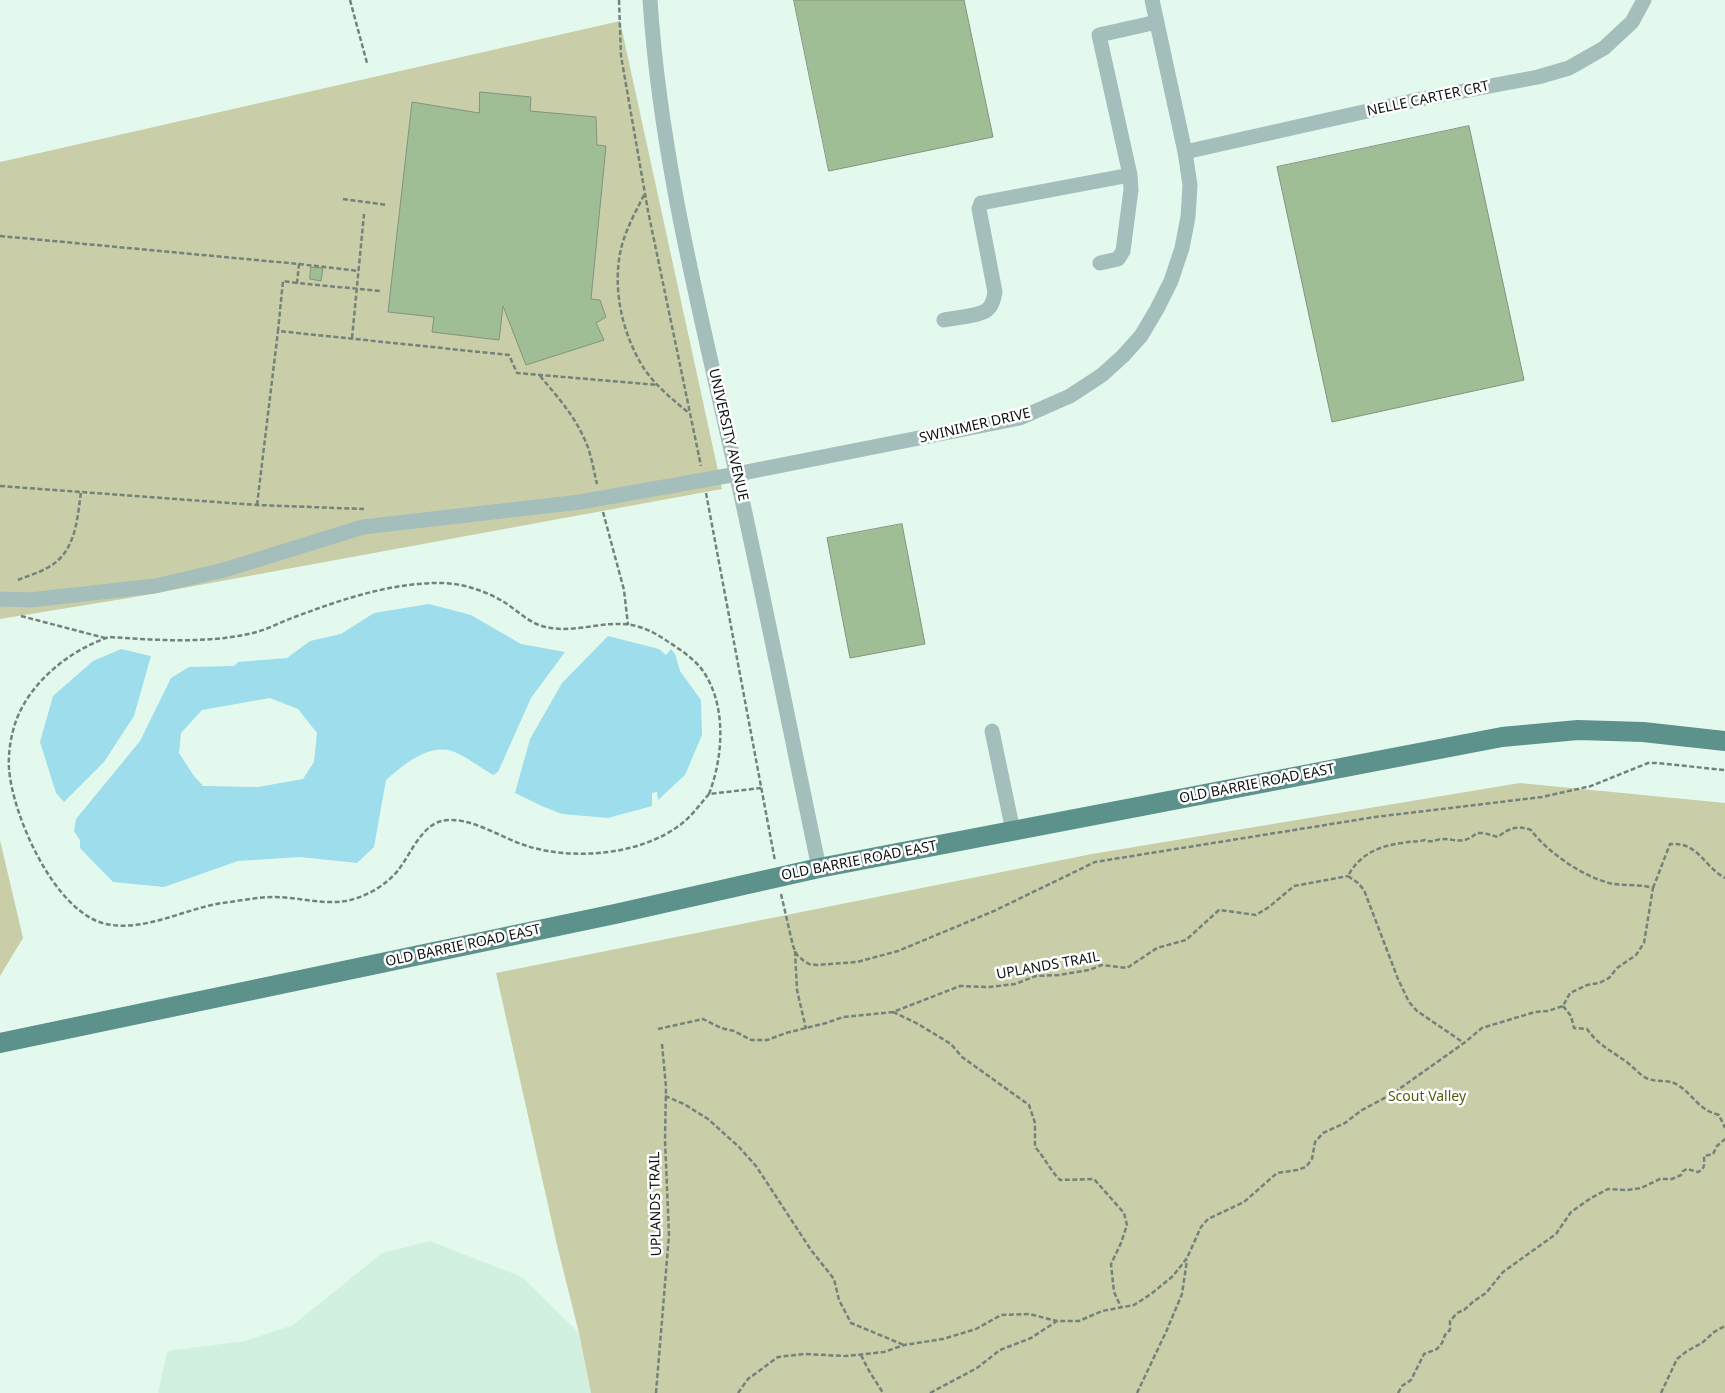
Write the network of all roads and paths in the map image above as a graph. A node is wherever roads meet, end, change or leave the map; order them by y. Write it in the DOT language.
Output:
graph roads {
  1 [pos="350,0"];
  2 [pos="619,0"];
  3 [pos="650,0"];
  4 [pos="1152,0"];
  5 [pos="1644,0"];
  6 [pos="1156,22"];
  7 [pos="367,64"];
  8 [pos="1186,152"];
  9 [pos="1130,175"];
  10 [pos="645,194"];
  11 [pos="343,199"];
  12 [pos="387,205"];
  13 [pos="364,214"];
  14 [pos="0,236"];
  15 [pos="299,264"];
  16 [pos="1100,264"];
  17 [pos="359,271"];
  18 [pos="297,283"];
  19 [pos="357,289"];
  20 [pos="380,292"];
  21 [pos="944,320"];
  22 [pos="278,331"];
  23 [pos="352,338"];
  24 [pos="658,385"];
  25 [pos="690,414"];
  26 [pos="737,474"];
  27 [pos="704,480"];
  28 [pos="0,486"];
  29 [pos="81,492"];
  30 [pos="257,504"];
  31 [pos="364,509"];
  32 [pos="18,580"];
  33 [pos="0,599"];
  34 [pos="12,614"];
  35 [pos="106,638"];
  36 [pos="992,731"];
  37 [pos="1725,741"];
  38 [pos="1725,770"];
  39 [pos="762,788"];
  40 [pos="709,794"];
  41 [pos="1013,830"];
  42 [pos="775,862"];
  43 [pos="819,868"];
  44 [pos="1348,876"];
  45 [pos="1725,878"];
  46 [pos="1653,888"];
  47 [pos="783,908"];
  48 [pos="795,949"];
  49 [pos="1563,1006"];
  50 [pos="893,1012"];
  51 [pos="658,1029"];
  52 [pos="806,1029"];
  53 [pos="0,1043"];
  54 [pos="1464,1043"];
  55 [pos="662,1044"];
  56 [pos="666,1096"];
  57 [pos="1725,1128"];
  58 [pos="1725,1139"];
  59 [pos="1188,1258"];
  60 [pos="1121,1307"];
  61 [pos="1057,1322"];
  62 [pos="1725,1326"];
  63 [pos="904,1345"];
  64 [pos="861,1354"];
  65 [pos="656,1393"];
  66 [pos="738,1393"];
  67 [pos="883,1393"];
  68 [pos="930,1393"];
  69 [pos="1136,1393"];
  70 [pos="1398,1393"];
  71 [pos="1662,1393"];
  1 -- 7 [label="path"];
  2 -- 10 [label="path"];
  3 -- 26 [label="street, UNIVERSITY AVENUE"];
  4 -- 6 [label="street, SWINIMER DRIVE"];
  5 -- 8 [label="street, NELLE CARTER CRT"];
  6 -- 8 [label="street, SWINIMER DRIVE"];
  6 -- 9 [label="street"];
  8 -- 26 [label="street, SWINIMER DRIVE"];
  9 -- 16 [label="street"];
  9 -- 21 [label="street"];
  10 -- 24 [label="path"];
  10 -- 25 [label="path"];
  11 -- 12 [label="path"];
  13 -- 17 [label="path"];
  14 -- 15 [label="path"];
  15 -- 17 [label="path"];
  15 -- 18 [label="path"];
  17 -- 19 [label="path"];
  18 -- 19 [label="path"];
  18 -- 22 [label="path"];
  19 -- 20 [label="path"];
  19 -- 23 [label="path"];
  22 -- 23 [label="path"];
  22 -- 30 [label="path"];
  23 -- 24 [label="path"];
  24 -- 25 [label="path"];
  25 -- 27 [label="path"];
  26 -- 27 [label="street, SWINIMER DRIVE"];
  26 -- 43 [label="street, UNIVERSITY AVENUE"];
  27 -- 33 [label="street, SWINIMER DRIVE"];
  27 -- 39 [label="path"];
  28 -- 29 [label="path"];
  29 -- 30 [label="path"];
  29 -- 32 [label="path"];
  30 -- 31 [label="path"];
  34 -- 35 [label="path"];
  35 -- 40 [label="path"];
  35 -- 40 [label="path"];
  36 -- 41 [label="street"];
  37 -- 41 [label="main road, OLD BARRIE ROAD EAST"];
  38 -- 48 [label="path"];
  39 -- 40 [label="path"];
  39 -- 42 [label="path"];
  41 -- 43 [label="main road, OLD BARRIE ROAD EAST"];
  43 -- 53 [label="main road, OLD BARRIE ROAD EAST"];
  44 -- 46 [label="path"];
  44 -- 50 [label="path, UPLANDS TRAIL"];
  44 -- 54 [label="path"];
  45 -- 46 [label="path"];
  46 -- 49 [label="path"];
  47 -- 48 [label="path"];
  48 -- 52 [label="path"];
  49 -- 54 [label="path"];
  49 -- 57 [label="path"];
  50 -- 52 [label="path, UPLANDS TRAIL"];
  50 -- 60 [label="path"];
  51 -- 52 [label="path, UPLANDS TRAIL"];
  54 -- 59 [label="path"];
  55 -- 56 [label="path, UPLANDS TRAIL"];
  56 -- 63 [label="path"];
  56 -- 65 [label="path, UPLANDS TRAIL"];
  58 -- 70 [label="path"];
  59 -- 60 [label="path"];
  59 -- 69 [label="path"];
  60 -- 61 [label="path"];
  61 -- 63 [label="path"];
  61 -- 68 [label="path"];
  62 -- 71 [label="path"];
  63 -- 64 [label="path"];
  64 -- 66 [label="path"];
  64 -- 67 [label="path"];
}
